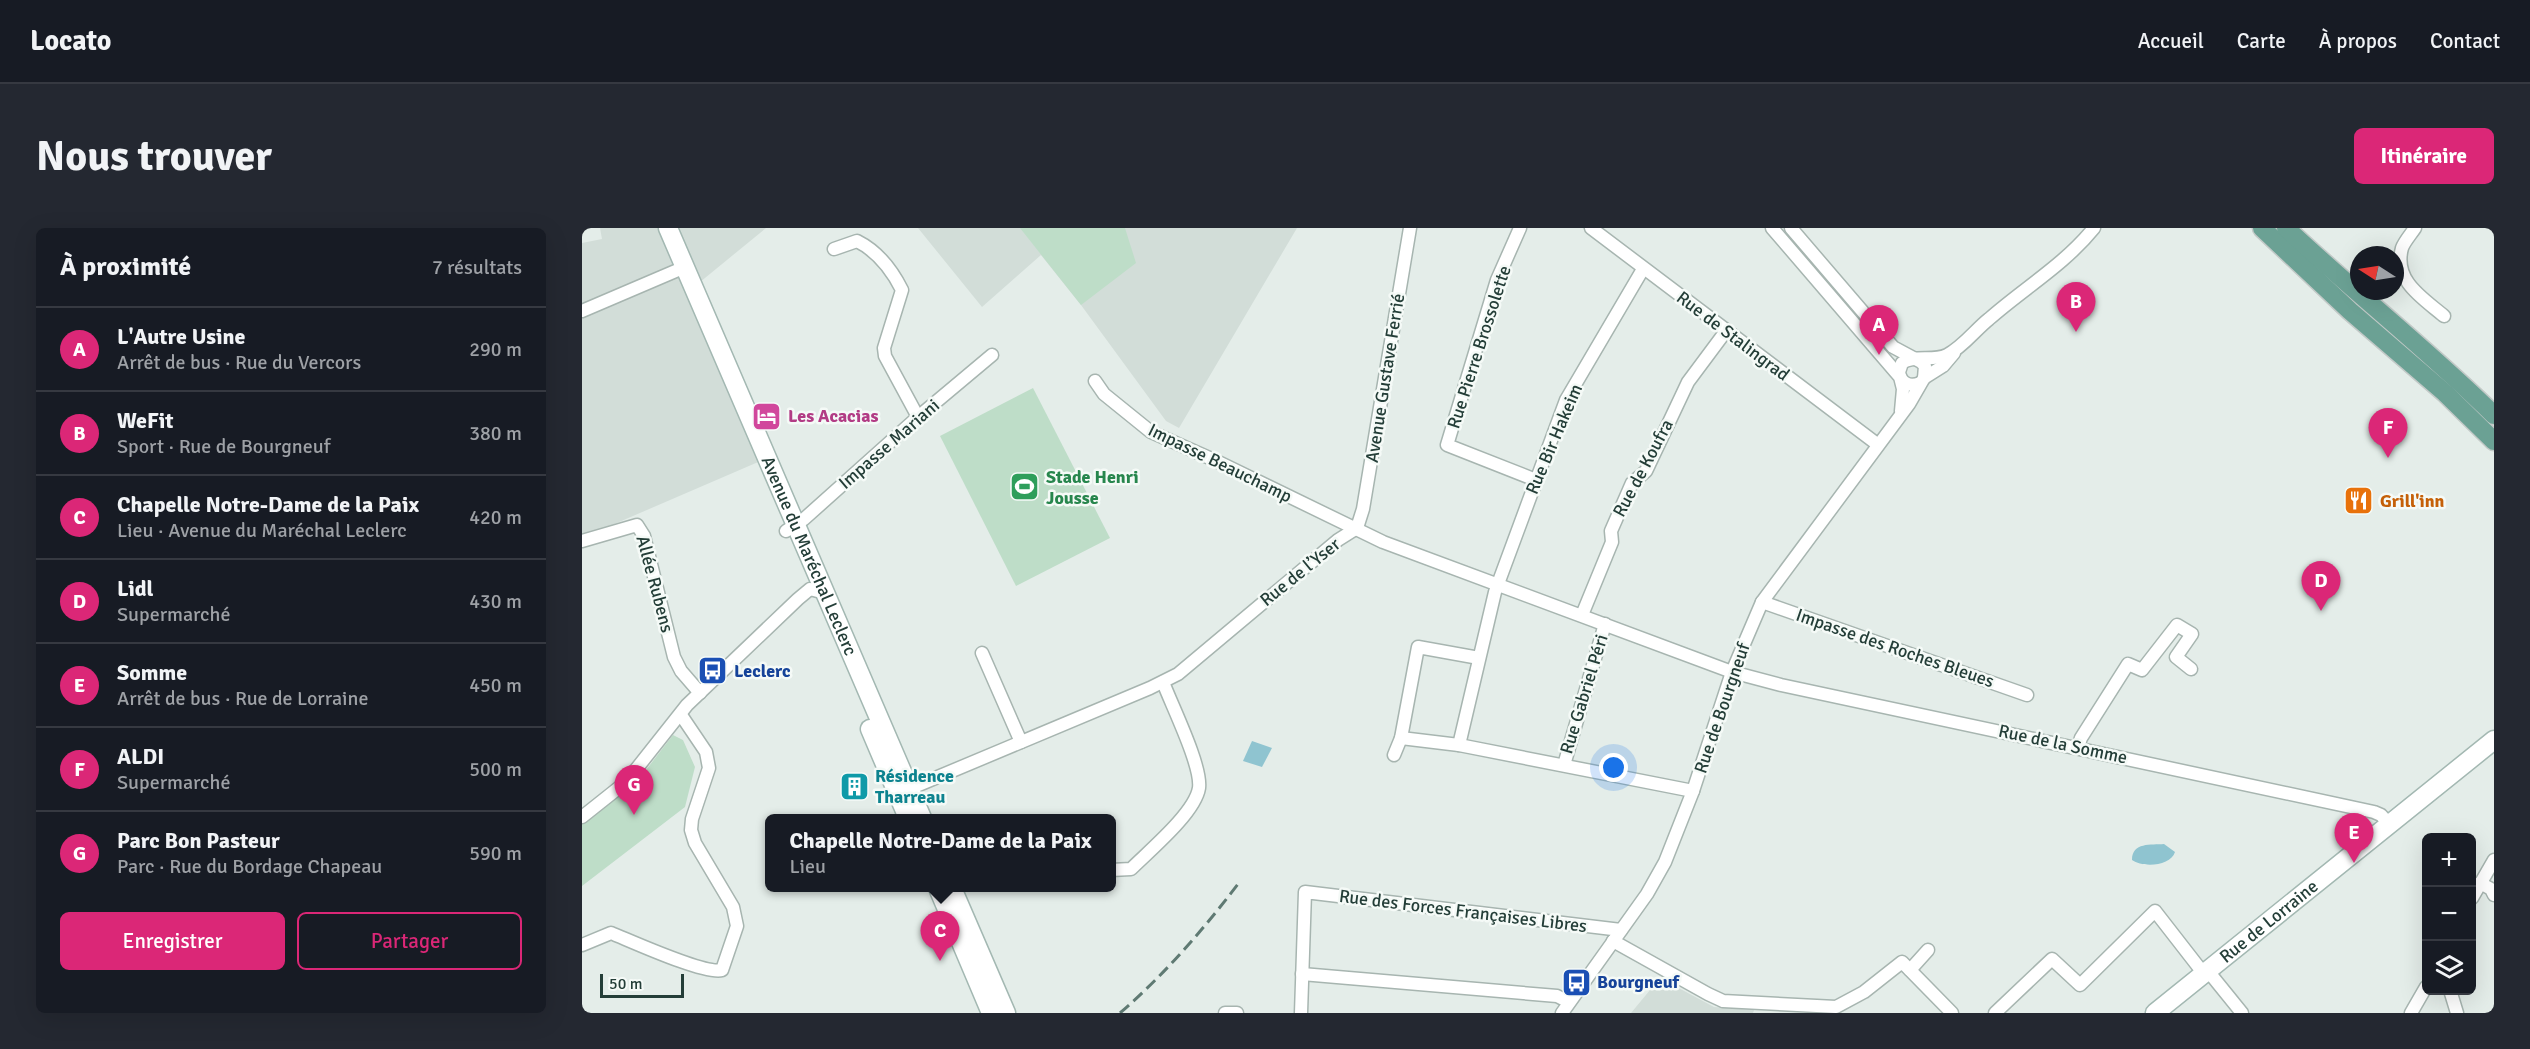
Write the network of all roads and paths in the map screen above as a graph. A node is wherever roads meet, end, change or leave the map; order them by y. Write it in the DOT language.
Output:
graph roads {
  1 [pos="1410,228"];
  2 [pos="1520,228"];
  3 [pos="1591,228"];
  4 [pos="1772,228"];
  5 [pos="1791,228"];
  6 [pos="2094,228"];
  7 [pos="2262,228"];
  8 [pos="2286,228"];
  9 [pos="2415,228"];
  10 [pos="664,229"];
  11 [pos="834,249"];
  12 [pos="679,269"];
  13 [pos="1643,269"];
  14 [pos="582,311"];
  15 [pos="2444,316"];
  16 [pos="1726,331"];
  17 [pos="1956,349"];
  18 [pos="992,355"];
  19 [pos="1916,359"];
  20 [pos="1900,377"];
  21 [pos="1922,380"];
  22 [pos="1095,381"];
  23 [pos="1900,413"];
  24 [pos="2494,415"];
  25 [pos="918,417"];
  26 [pos="2494,441"];
  27 [pos="1877,444"];
  28 [pos="1536,480"];
  29 [pos="791,528"];
  30 [pos="1357,528"];
  31 [pos="582,541"];
  32 [pos="1498,585"];
  33 [pos="818,591"];
  34 [pos="1762,602"];
  35 [pos="1582,615"];
  36 [pos="1605,624"];
  37 [pos="982,653"];
  38 [pos="1479,658"];
  39 [pos="2191,669"];
  40 [pos="1732,672"];
  41 [pos="1163,682"];
  42 [pos="700,693"];
  43 [pos="2027,695"];
  44 [pos="681,715"];
  45 [pos="1401,738"];
  46 [pos="2494,740"];
  47 [pos="1021,742"];
  48 [pos="1459,745"];
  49 [pos="2078,747"];
  50 [pos="1394,755"];
  51 [pos="1564,765"];
  52 [pos="890,777"];
  53 [pos="909,789"];
  54 [pos="1693,791"];
  55 [pos="906,814"];
  56 [pos="920,814"];
  57 [pos="582,817"];
  58 [pos="2390,825"];
  59 [pos="2494,860"];
  60 [pos="1116,870"];
  61 [pos="2480,883"];
  62 [pos="2476,890"];
  63 [pos="940,892"];
  64 [pos="954,892"];
  65 [pos="2494,895"];
  66 [pos="1617,935"];
  67 [pos="582,945"];
  68 [pos="1928,950"];
  69 [pos="1906,966"];
  70 [pos="2206,972"];
  71 [pos="1302,974"];
  72 [pos="2422,995"];
  73 [pos="2452,995"];
  74 [pos="1566,1008"];
  75 [pos="1945,1011"];
  76 [pos="991,1013"];
  77 [pos="1006,1013"];
  78 [pos="1225,1013"];
  79 [pos="1237,1013"];
  80 [pos="1301,1013"];
  81 [pos="1995,1013"];
  82 [pos="2155,1013"];
  83 [pos="2242,1013"];
  84 [pos="2411,1013"];
  85 [pos="2457,1013"];
  1 -- 30 [label="street, Avenue Gustave Ferrié"];
  2 -- 28 [label="street, Rue Pierre Brossolette"];
  3 -- 13 [label="street, Rue de Stalingrad"];
  4 -- 20 [label="street"];
  5 -- 19 [label="street"];
  6 -- 17 [label="street, Rue de Bourgneuf"];
  7 -- 26 [label="main road"];
  8 -- 24 [label="main road"];
  9 -- 15 [label="street"];
  10 -- 12 [label="main road, Avenue du Maréchal Leclerc"];
  11 -- 25 [label="street"];
  12 -- 14 [label="street"];
  12 -- 29 [label="main road, Avenue du Maréchal Leclerc"];
  13 -- 16 [label="street, Rue de Stalingrad"];
  13 -- 28 [label="street, Rue Bir Hakeim"];
  16 -- 27 [label="street, Rue de Stalingrad"];
  16 -- 35 [label="street, Rue de Koufra"];
  17 -- 19 [label="street, Rue de Bourgneuf"];
  17 -- 21 [label="street, Rue de Bourgneuf"];
  18 -- 25 [label="street, Impasse Mariani"];
  19 -- 20 [label="street"];
  19 -- 21 [label="street"];
  20 -- 21 [label="street"];
  20 -- 23 [label="street"];
  21 -- 23 [label="street, Rue de Bourgneuf"];
  22 -- 30 [label="street, Impasse Beauchamp"];
  23 -- 27 [label="street, Rue de Bourgneuf"];
  25 -- 29 [label="street, Impasse Mariani"];
  27 -- 34 [label="street, Rue de Bourgneuf"];
  28 -- 32 [label="street, Rue Bir Hakeim"];
  29 -- 33 [label="main road, Avenue du Maréchal Leclerc"];
  30 -- 32 [label="street, Rue de l’Yser"];
  30 -- 41 [label="street, Rue de l’Yser"];
  31 -- 42 [label="street, Allée Rubens"];
  32 -- 35 [label="street, Rue de l’Yser"];
  32 -- 38 [label="street, Rue Bir Hakeim"];
  33 -- 42 [label="street"];
  33 -- 52 [label="main road, Avenue du Maréchal Leclerc"];
  33 -- 53 [label="main road, Avenue du Maréchal Leclerc"];
  34 -- 40 [label="street, Rue de Bourgneuf"];
  34 -- 43 [label="street, Impasse des Roches Bleues"];
  35 -- 36 [label="street, Rue de l’Yser"];
  36 -- 40 [label="street, Rue de l’Yser"];
  36 -- 51 [label="street, Rue Gabriel Péri"];
  37 -- 47 [label="street"];
  38 -- 45 [label="street"];
  38 -- 48 [label="street, Rue Bir Hakeim"];
  39 -- 49 [label="street"];
  40 -- 49 [label="street, Rue de la Somme"];
  40 -- 54 [label="street, Rue de Bourgneuf"];
  41 -- 47 [label="street, Rue de l’Yser"];
  41 -- 60 [label="street"];
  42 -- 44 [label="street"];
  44 -- 57 [label="street"];
  44 -- 67 [label="street"];
  45 -- 48 [label="street"];
  45 -- 50 [label="street"];
  46 -- 58 [label="main road, Rue de Lorraine"];
  47 -- 53 [label="street, Rue de l’Yser"];
  48 -- 51 [label="street"];
  49 -- 58 [label="street, Rue de la Somme"];
  51 -- 54 [label="street"];
  52 -- 53 [label="street"];
  52 -- 55 [label="main road, Avenue du Maréchal Leclerc"];
  53 -- 56 [label="main road, Avenue du Maréchal Leclerc"];
  54 -- 66 [label="street, Rue de Bourgneuf"];
  58 -- 70 [label="main road, Rue de Lorraine"];
  59 -- 61 [label="street"];
  61 -- 62 [label="street"];
  61 -- 65 [label="street"];
  63 -- 76 [label="main road"];
  64 -- 77 [label="main road"];
  66 -- 69 [label="street"];
  66 -- 71 [label="street, Rue des Forces Françaises Libres"];
  66 -- 74 [label="street, Rue de Bourgneuf"];
  68 -- 69 [label="street"];
  69 -- 75 [label="street"];
  70 -- 81 [label="street"];
  70 -- 82 [label="main road, Rue de Lorraine"];
  70 -- 83 [label="street"];
  71 -- 74 [label="street"];
  71 -- 80 [label="street"];
  72 -- 84 [label="street"];
  73 -- 85 [label="street"];
  78 -- 79 [label="street"];
}
